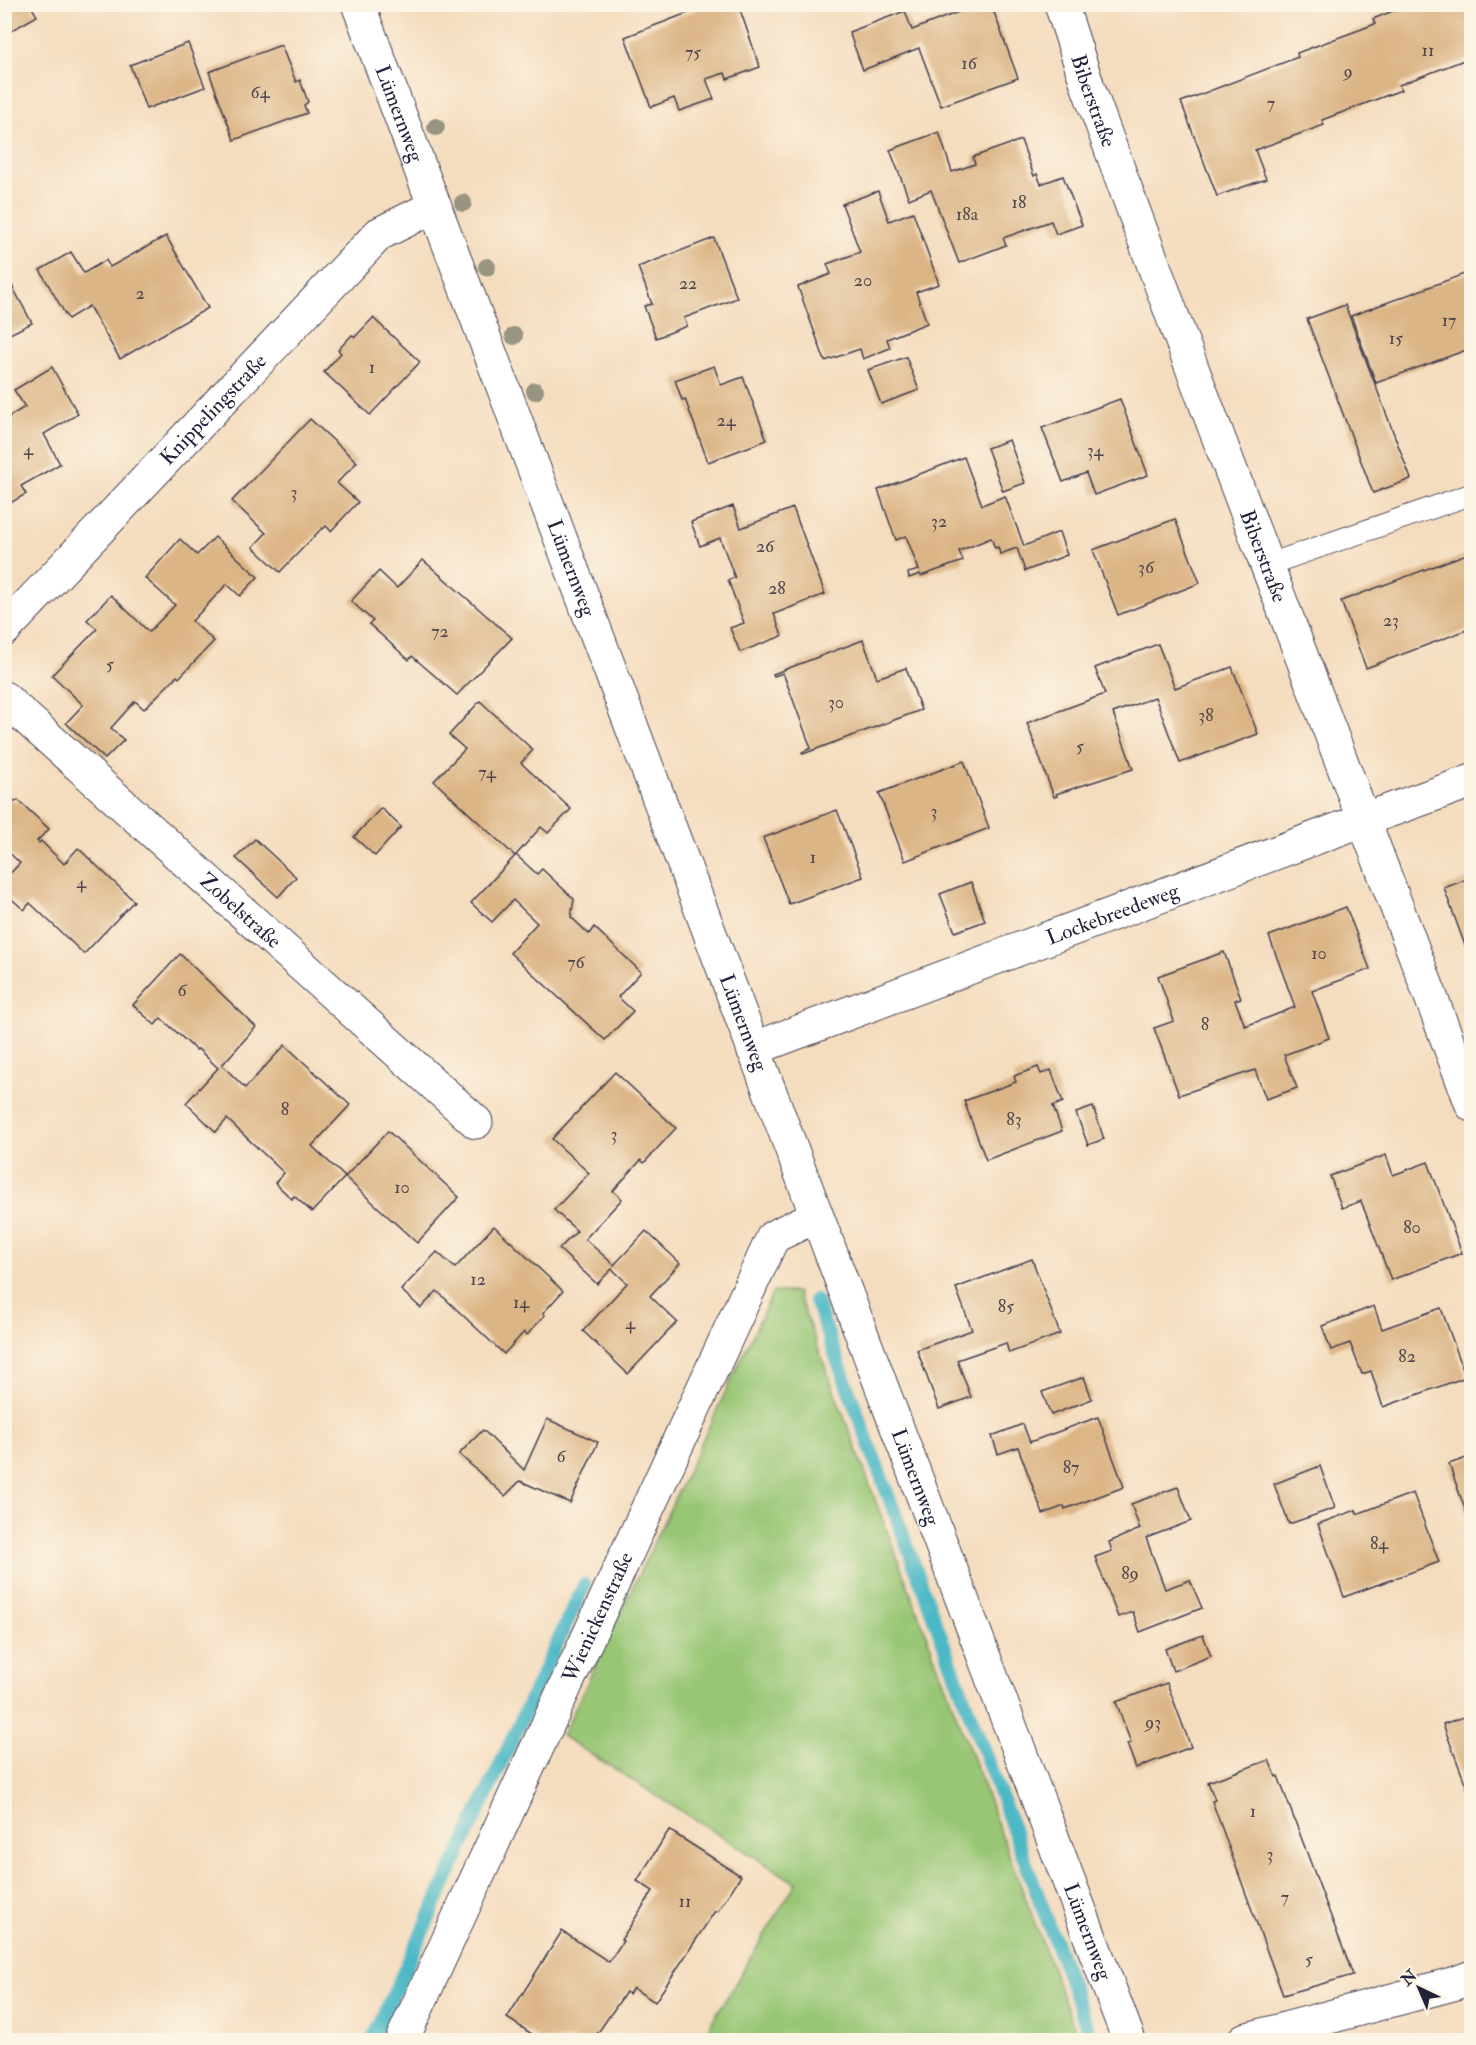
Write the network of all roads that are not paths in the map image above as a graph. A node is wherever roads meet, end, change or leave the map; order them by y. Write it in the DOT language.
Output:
graph roads {
  1 [pos="358,4"];
  2 [pos="1061,4"];
  3 [pos="435,206"];
  4 [pos="1472,494"];
  5 [pos="1267,565"];
  6 [pos="4,630"];
  7 [pos="4,698"];
  8 [pos="1472,781"];
  9 [pos="1363,820"];
  10 [pos="753,1049"];
  11 [pos="1472,1105"];
  12 [pos="476,1122"];
  13 [pos="816,1216"];
  14 [pos="1472,1977"];
  15 [pos="402,2040"];
  16 [pos="1129,2040"];
  17 [pos="1244,2040"];
  1 -- 3 [label="street, Lümernweg"];
  2 -- 5 [label="street, Biberstraße"];
  3 -- 6 [label="street, Knippelingstraße"];
  3 -- 10 [label="street, Lümernweg"];
  4 -- 5 [label="lane"];
  5 -- 9 [label="street, Biberstraße"];
  7 -- 12 [label="street, Zobelstraße"];
  8 -- 9 [label="street, Lockebreedeweg"];
  9 -- 10 [label="street, Lockebreedeweg"];
  9 -- 11 [label="street, Biberstraße"];
  10 -- 13 [label="street, Lümernweg"];
  13 -- 15 [label="street, Wienickenstraße"];
  13 -- 16 [label="street, Lümernweg"];
  14 -- 17 [label="street"];
}
